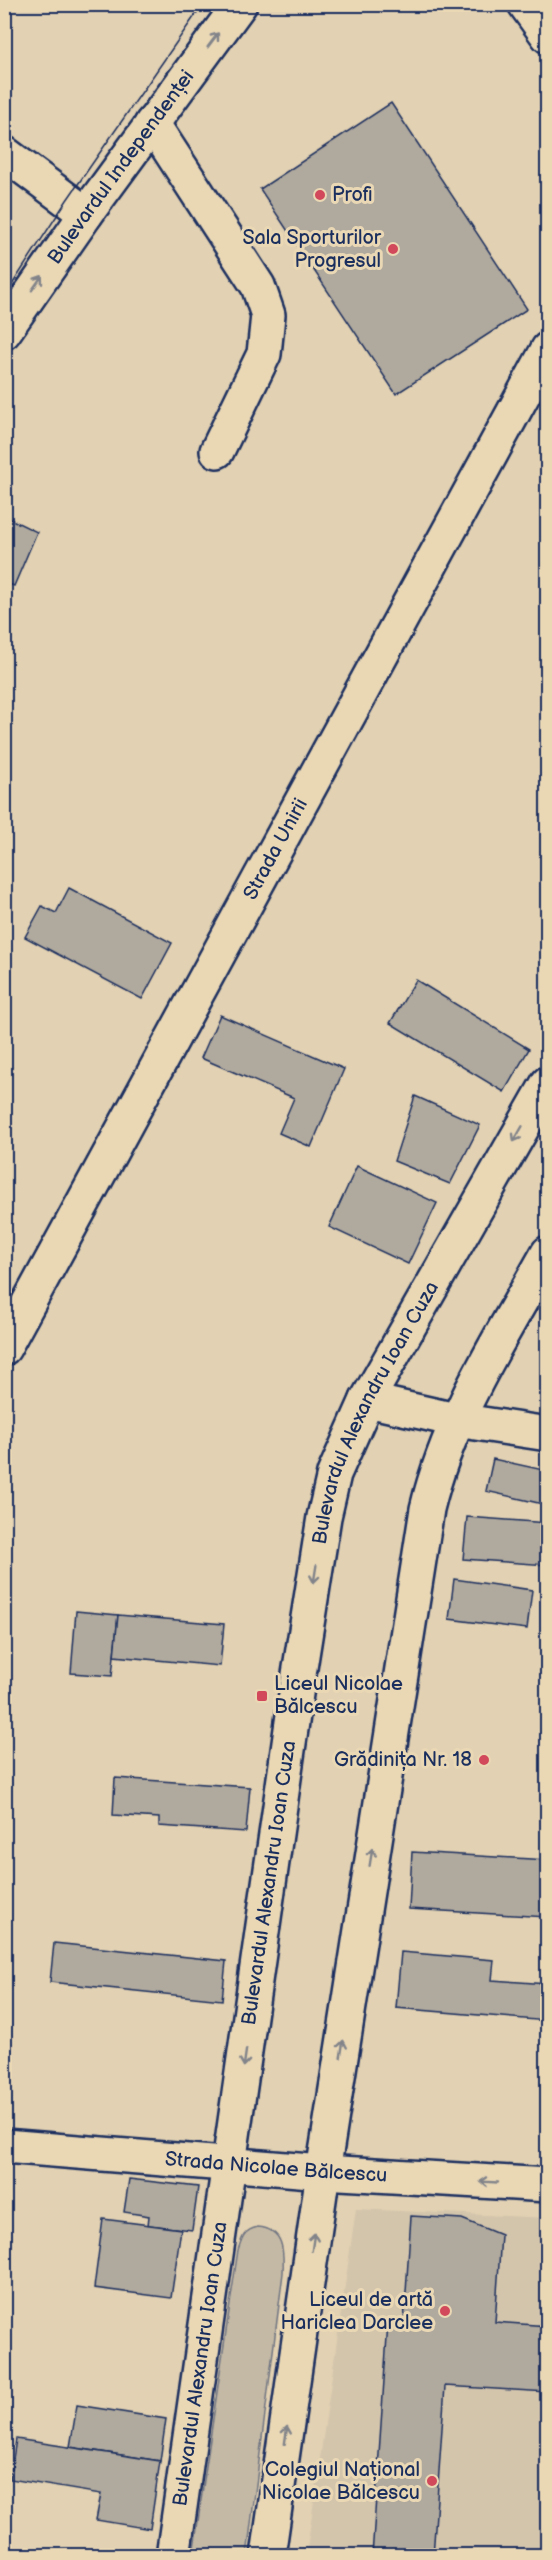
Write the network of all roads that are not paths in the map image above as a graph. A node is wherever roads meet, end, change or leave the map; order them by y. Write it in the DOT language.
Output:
graph roads {
  1 [pos="240,4"];
  2 [pos="525,4"];
  3 [pos="548,36"];
  4 [pos="152,123"];
  5 [pos="4,153"];
  6 [pos="86,214"];
  7 [pos="4,332"];
  8 [pos="548,349"];
  9 [pos="217,451"];
  10 [pos="548,1083"];
  11 [pos="548,1253"];
  12 [pos="4,1348"];
  13 [pos="367,1400"];
  14 [pos="456,1420"];
  15 [pos="548,1434"];
  16 [pos="4,2146"];
  17 [pos="229,2163"];
  18 [pos="323,2172"];
  19 [pos="548,2185"];
  20 [pos="173,2556"];
  21 [pos="268,2556"];
  4 -- 1 [label="main road, Bulevardul Independenței, one-way"];
  2 -- 3 [label="main road"];
  4 -- 6 [label="main road, Bulevardul Independenței"];
  4 -- 9 [label="main road"];
  5 -- 6 [label="main road"];
  7 -- 6 [label="main road, Bulevardul Independenței, one-way"];
  8 -- 12 [label="main road, Strada Unirii"];
  10 -- 13 [label="main road, Bulevardul Alexandru Ioan Cuza, one-way"];
  11 -- 14 [label="main road"];
  13 -- 14 [label="main road"];
  13 -- 17 [label="main road, Bulevardul Alexandru Ioan Cuza, one-way"];
  14 -- 15 [label="main road"];
  18 -- 14 [label="main road, one-way"];
  16 -- 17 [label="main road, Strada Nicolae Bălcescu"];
  17 -- 18 [label="main road, Strada Nicolae Bălcescu"];
  17 -- 20 [label="main road, Bulevardul Alexandru Ioan Cuza"];
  19 -- 18 [label="main road, Strada Nicolae Bălcescu, one-way"];
  21 -- 18 [label="main road, one-way"];
}
